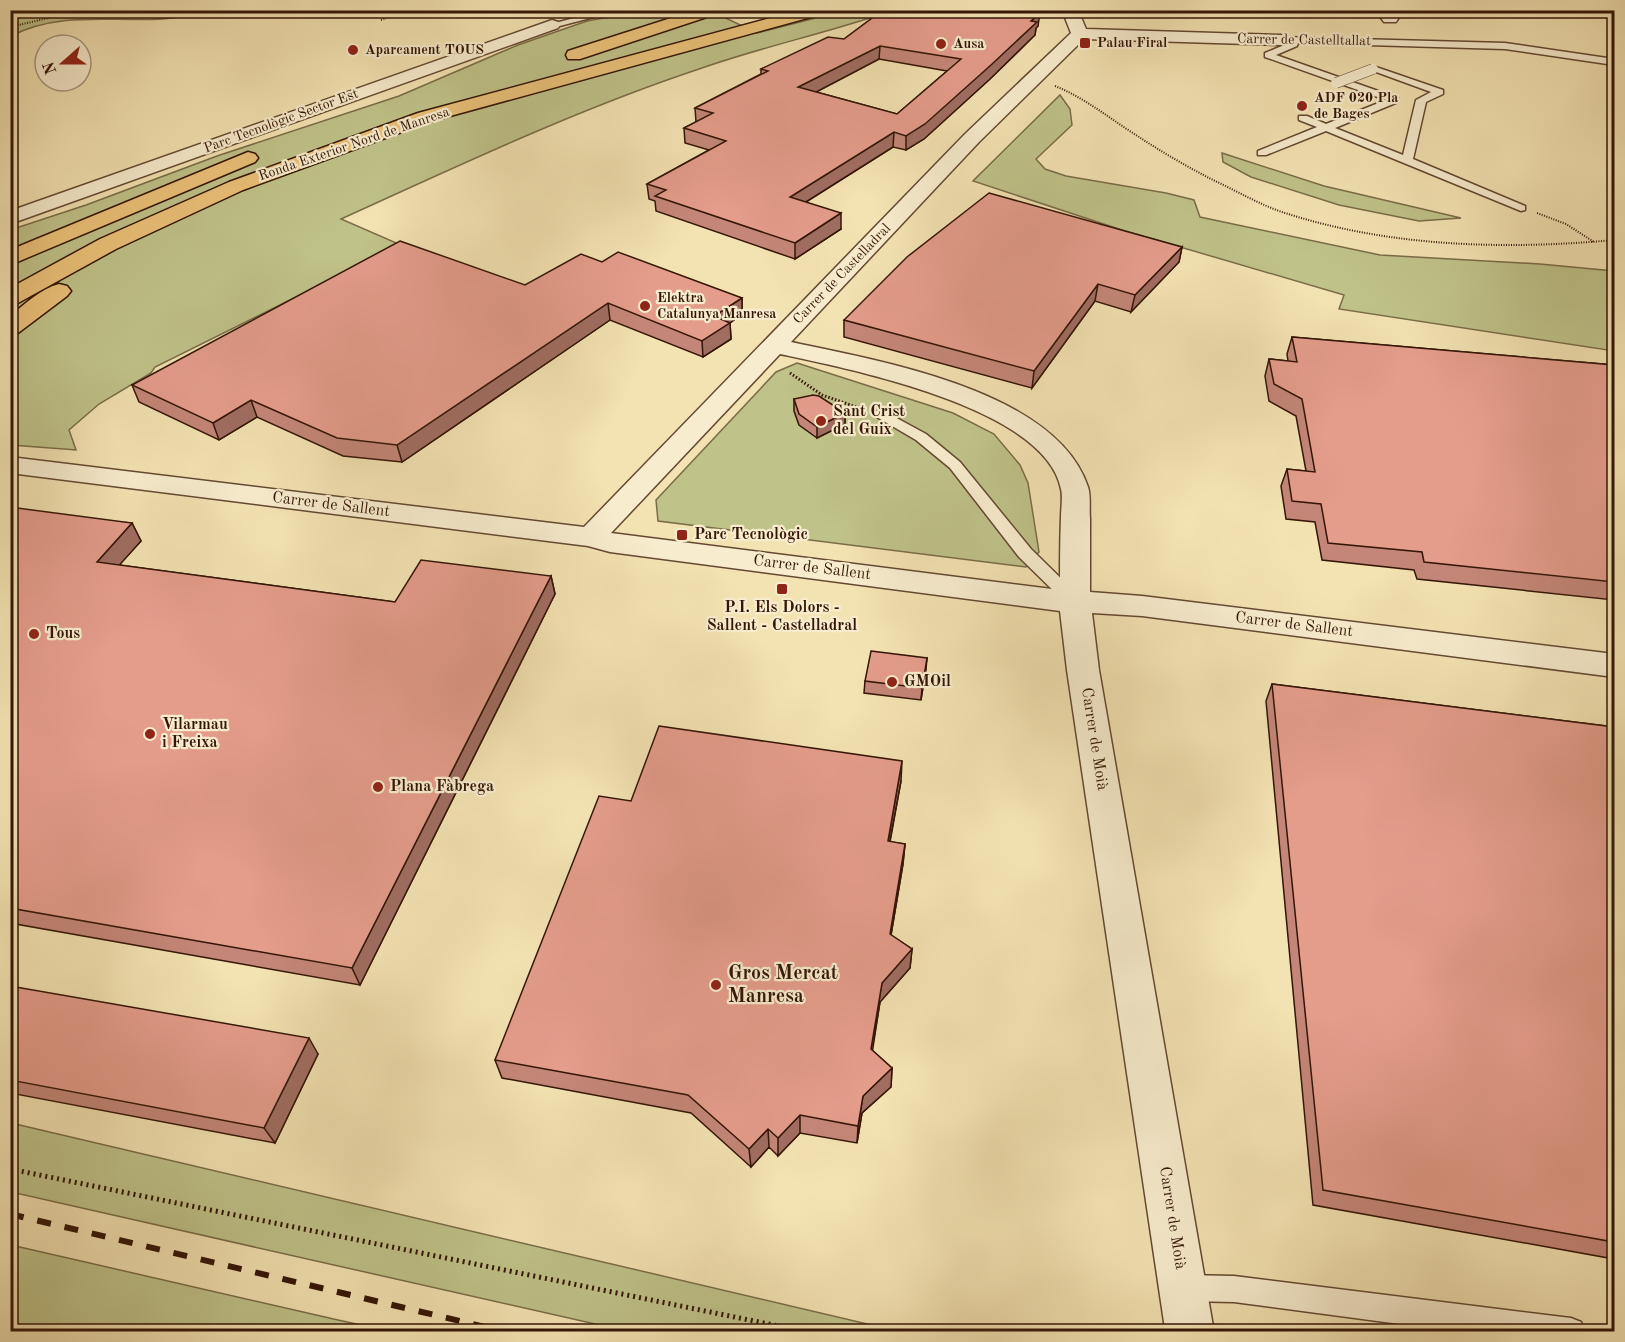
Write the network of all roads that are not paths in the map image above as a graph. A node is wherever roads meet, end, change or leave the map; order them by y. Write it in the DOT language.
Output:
graph roads {
  1 [pos="617,10"];
  2 [pos="696,10"];
  3 [pos="713,10"];
  4 [pos="820,10"];
  5 [pos="1070,10"];
  6 [pos="552,25"];
  7 [pos="1080,34"];
  8 [pos="628,38"];
  9 [pos="1286,40"];
  10 [pos="561,59"];
  11 [pos="1614,62"];
  12 [pos="495,80"];
  13 [pos="1335,83"];
  14 [pos="1303,118"];
  15 [pos="1326,128"];
  16 [pos="324,135"];
  17 [pos="287,146"];
  18 [pos="266,153"];
  19 [pos="1262,153"];
  20 [pos="1407,161"];
  21 [pos="236,186"];
  22 [pos="1521,208"];
  23 [pos="10,218"];
  24 [pos="10,258"];
  25 [pos="10,277"];
  26 [pos="10,298"];
  27 [pos="10,328"];
  28 [pos="774,345"];
  29 [pos="880,413"];
  30 [pos="10,465"];
  31 [pos="591,537"];
  32 [pos="1076,602"];
  33 [pos="1614,665"];
  34 [pos="1184,1288"];
  35 [pos="1190,1329"];
  36 [pos="1571,1332"];
  1 -- 6 [label="lane"];
  2 -- 8 [label="highway"];
  3 -- 8 [label="highway"];
  4 -- 21 [label="highway, Ronda Exterior Nord de Manresa"];
  5 -- 7 [label="street"];
  6 -- 23 [label="street, Parc Tecnològic Sector Est"];
  7 -- 9 [label="street, Carrer de Castelltallat"];
  7 -- 28 [label="street, Carrer de Castelladral"];
  8 -- 10 [label="highway"];
  9 -- 11 [label="lane, Carrer de Castelltallat"];
  9 -- 15 [label="lane"];
  12 -- 16 [label="highway, Ronda Exterior Nord de Manresa"];
  13 -- 20 [label="lane, bridge"];
  14 -- 15 [label="lane"];
  15 -- 19 [label="lane"];
  15 -- 20 [label="lane"];
  16 -- 17 [label="highway"];
  16 -- 25 [label="highway, Ronda Exterior Nord de Manresa"];
  18 -- 24 [label="highway"];
  20 -- 22 [label="lane"];
  21 -- 26 [label="highway, Ronda Exterior Nord de Manresa"];
  21 -- 27 [label="highway"];
  28 -- 31 [label="street, Carrer de Castelladral"];
  28 -- 32 [label="street, Carrer de Moià"];
  29 -- 32 [label="lane"];
  30 -- 31 [label="street, Carrer de Sallent"];
  31 -- 32 [label="street, Carrer de Sallent"];
  32 -- 33 [label="street, Carrer de Sallent"];
  32 -- 34 [label="street, Carrer de Moià"];
  34 -- 35 [label="street, Carrer de Moià"];
  34 -- 36 [label="lane"];
}
